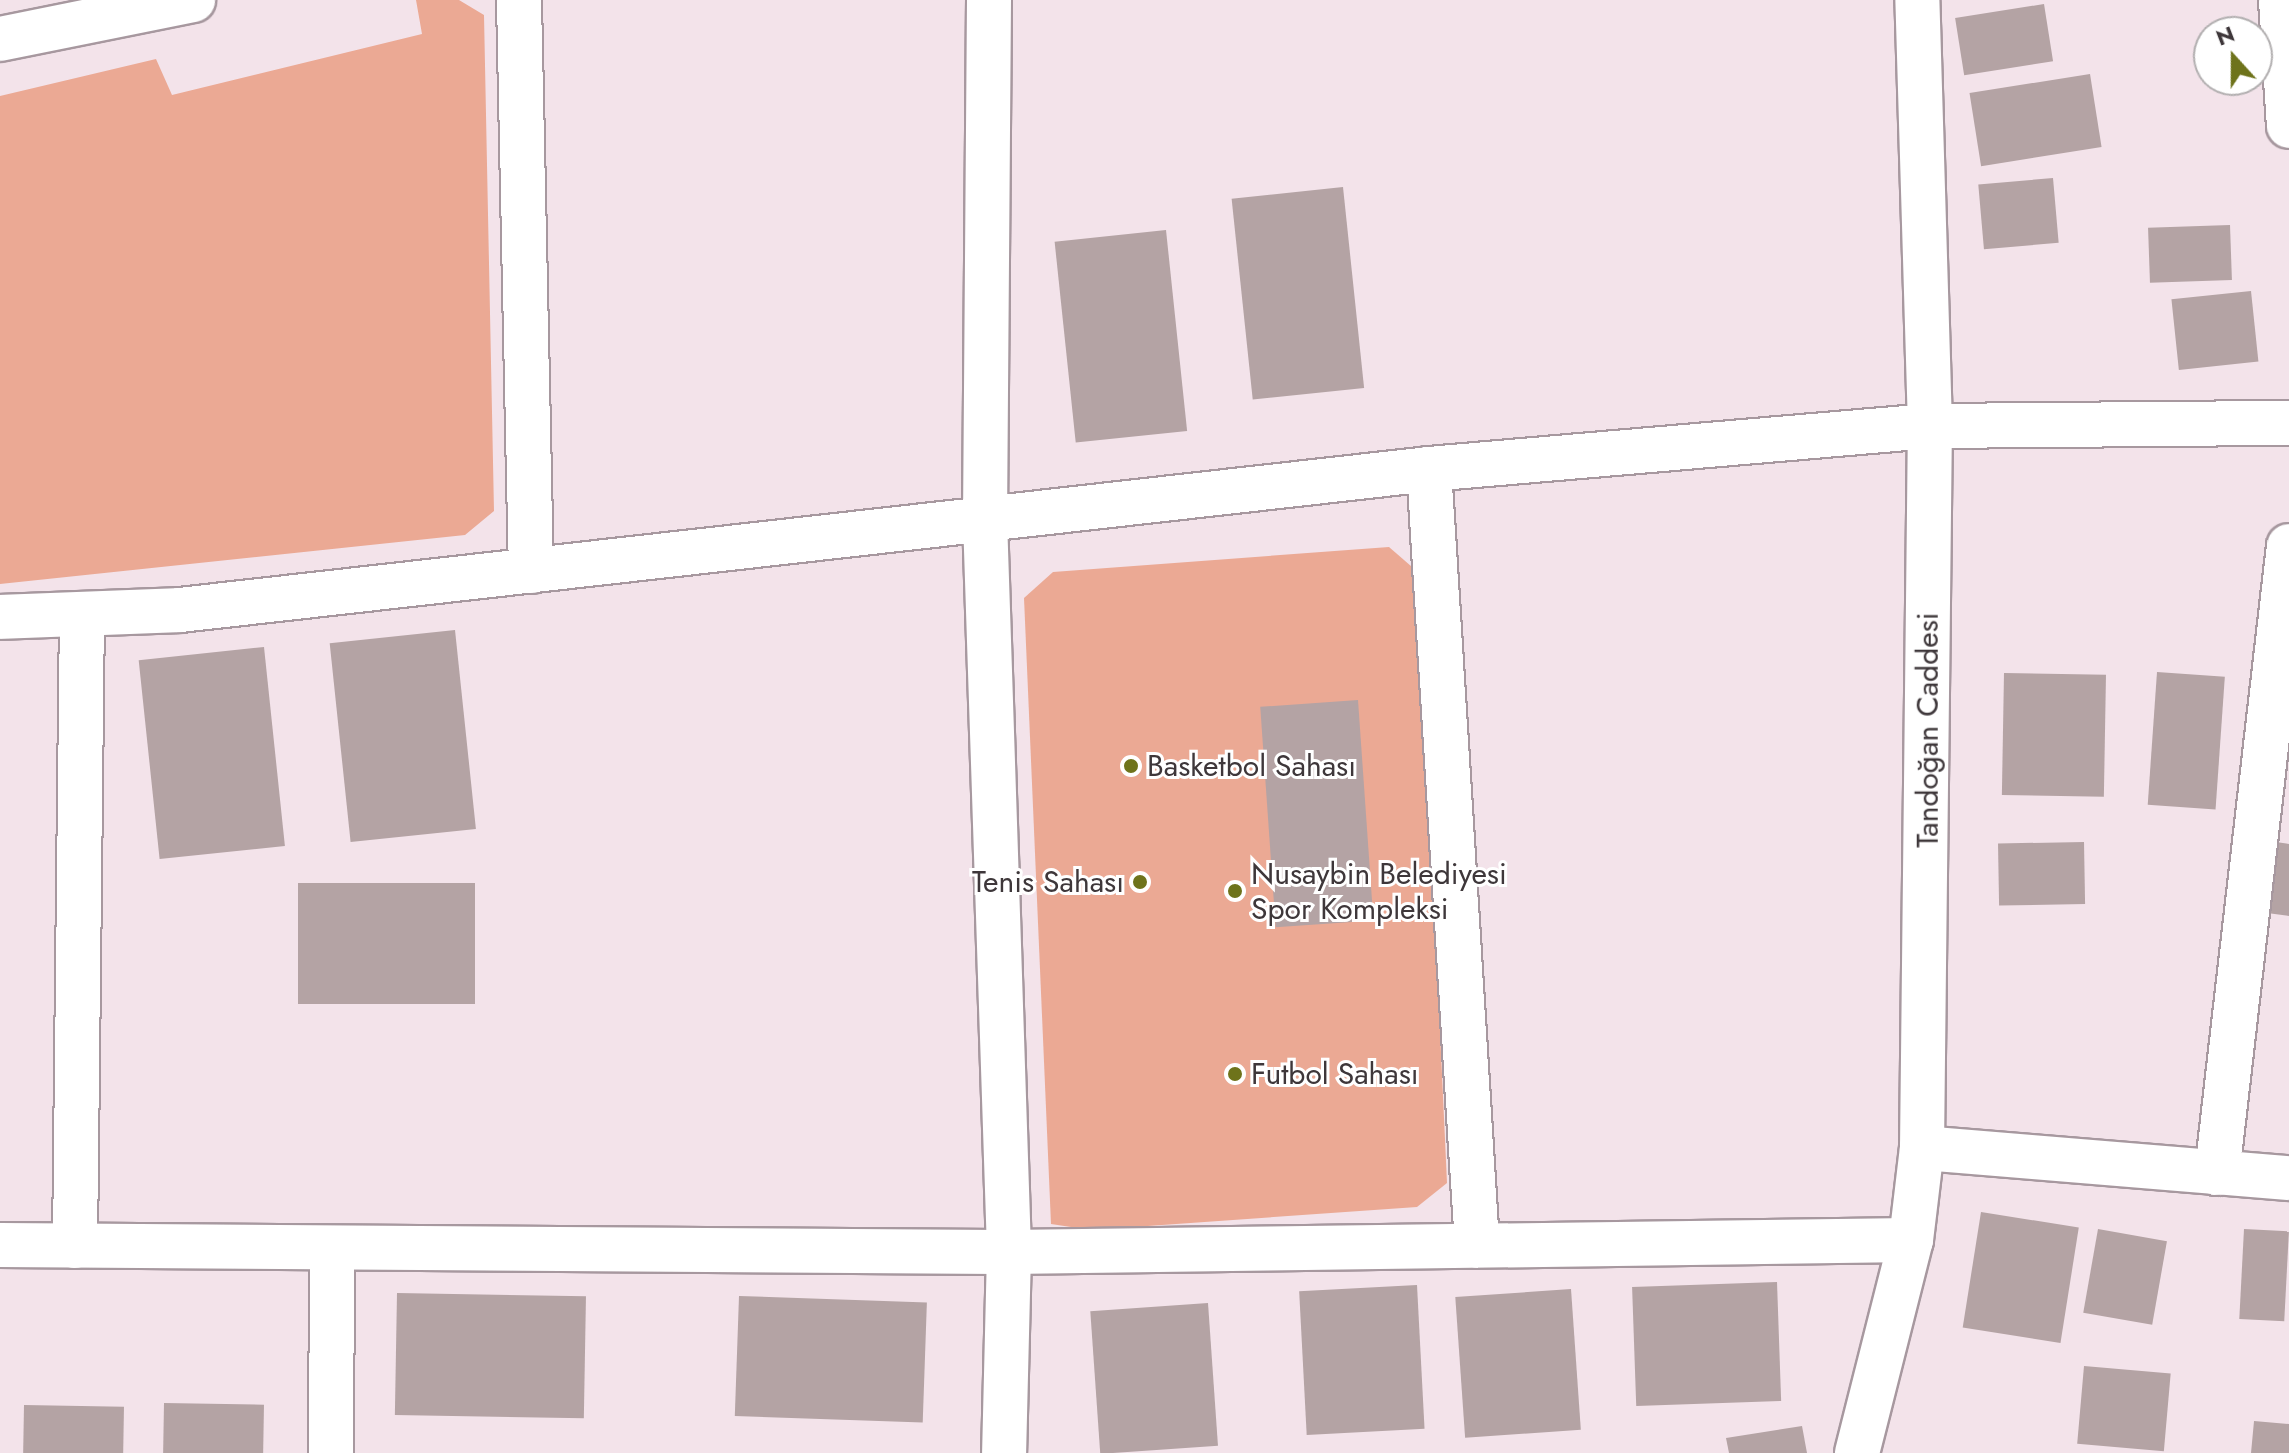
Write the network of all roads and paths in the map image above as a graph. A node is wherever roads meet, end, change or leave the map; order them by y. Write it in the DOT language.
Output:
graph roads {
  1 [pos="193,0"];
  2 [pos="519,0"];
  3 [pos="989,0"];
  4 [pos="1917,0"];
  5 [pos="2281,0"];
  6 [pos="0,39"];
  7 [pos="2289,126"];
  8 [pos="2289,423"];
  9 [pos="1930,426"];
  10 [pos="1429,469"];
  11 [pos="985,519"];
  12 [pos="2289,546"];
  13 [pos="531,571"];
  14 [pos="82,614"];
  15 [pos="0,617"];
  16 [pos="1922,1148"];
  17 [pos="2217,1173"];
  18 [pos="2289,1178"];
  19 [pos="1911,1240"];
  20 [pos="0,1245"];
  21 [pos="75,1246"];
  22 [pos="1477,1246"];
  23 [pos="332,1249"];
  24 [pos="1009,1252"];
  25 [pos="331,1453"];
  26 [pos="1004,1453"];
  27 [pos="1857,1453"];
  1 -- 6 [label="street"];
  2 -- 13 [label="street"];
  3 -- 11 [label="street"];
  4 -- 9 [label="street, Tandoğan Caddesi"];
  5 -- 7 [label="street"];
  8 -- 9 [label="street"];
  9 -- 10 [label="street"];
  9 -- 16 [label="street, Tandoğan Caddesi"];
  10 -- 11 [label="street"];
  10 -- 22 [label="street"];
  11 -- 13 [label="street"];
  11 -- 24 [label="street"];
  12 -- 17 [label="street"];
  13 -- 14 [label="street"];
  14 -- 15 [label="street"];
  14 -- 21 [label="street"];
  16 -- 17 [label="street"];
  16 -- 19 [label="street, Tandoğan Caddesi"];
  17 -- 18 [label="street"];
  19 -- 22 [label="street"];
  19 -- 27 [label="street, Tandoğan Caddesi"];
  20 -- 21 [label="street"];
  21 -- 23 [label="street"];
  22 -- 24 [label="street"];
  23 -- 24 [label="street"];
  23 -- 25 [label="street"];
  24 -- 26 [label="street"];
}
